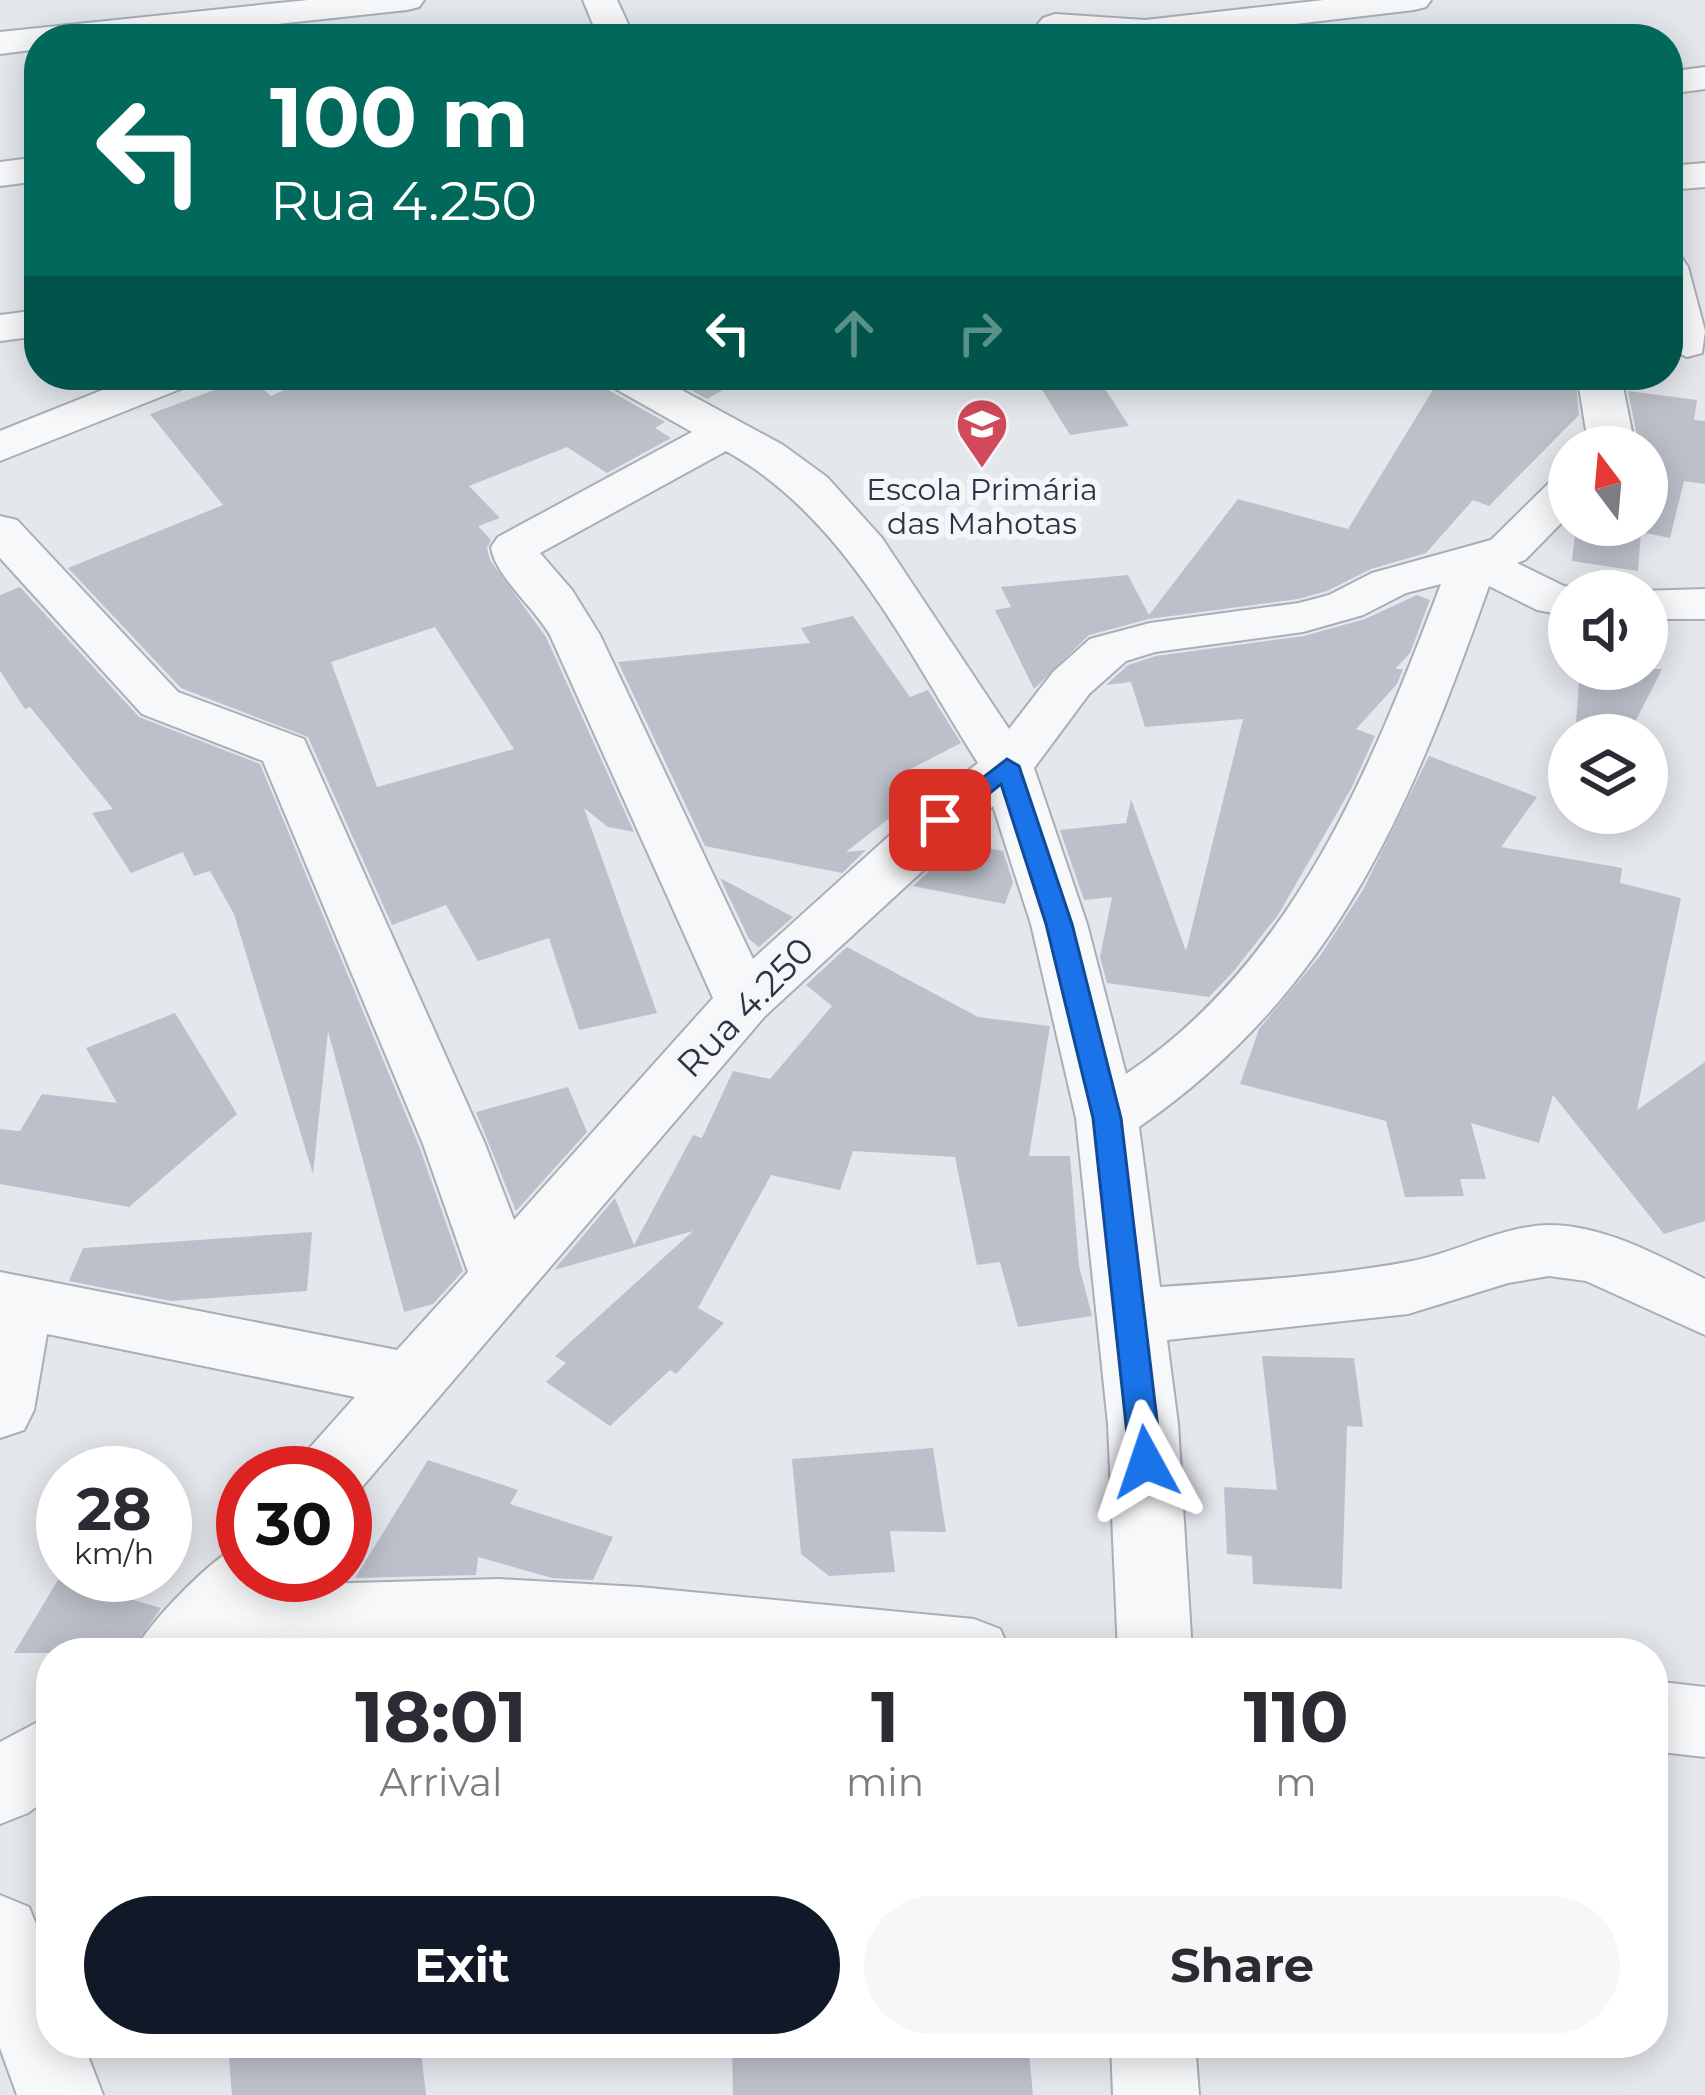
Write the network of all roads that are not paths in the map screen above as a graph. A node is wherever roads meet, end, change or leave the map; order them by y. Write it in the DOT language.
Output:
graph roads {
  1 [pos="406,0"];
  2 [pos="1125,0"];
  3 [pos="1414,0"];
  4 [pos="179,24"];
  5 [pos="1058,24"];
  6 [pos="1206,24"];
  7 [pos="140,390"];
  8 [pos="649,390"];
  9 [pos="1601,390"];
  10 [pos="1608,426"];
  11 [pos="726,432"];
  12 [pos="0,446"];
  13 [pos="1548,510"];
  14 [pos="0,530"];
  15 [pos="1474,560"];
  16 [pos="1548,597"];
  17 [pos="1668,604"];
  18 [pos="1705,604"];
  19 [pos="1007,766"];
  20 [pos="744,1001"];
  21 [pos="1107,1118"];
  22 [pos="503,1279"];
  23 [pos="10,1301"];
  24 [pos="1705,1310"];
  25 [pos="1132,1316"];
  26 [pos="408,1380"];
  27 [pos="0,1410"];
  28 [pos="353,1446"];
  29 [pos="209,1616"];
  30 [pos="822,1638"];
  31 [pos="1155,1638"];
  32 [pos="1668,1718"];
  33 [pos="1705,1722"];
  34 [pos="36,1761"];
  35 [pos="0,1787"];
  36 [pos="0,1935"];
  37 [pos="36,2031"];
  38 [pos="46,2058"];
  39 [pos="1154,2058"];
  40 [pos="60,2095"];
  41 [pos="1156,2095"];
  1 -- 4 [label="street"];
  2 -- 5 [label="street"];
  3 -- 6 [label="street"];
  7 -- 12 [label="street"];
  8 -- 11 [label="street"];
  9 -- 10 [label="street"];
  11 -- 19 [label="street"];
  11 -- 20 [label="street"];
  13 -- 15 [label="street, Rua 4.250"];
  14 -- 22 [label="street"];
  15 -- 16 [label="street"];
  15 -- 19 [label="street, Rua 4.250"];
  15 -- 21 [label="street"];
  17 -- 18 [label="street"];
  19 -- 20 [label="street, Rua 4.250"];
  19 -- 21 [label="street"];
  20 -- 22 [label="street, Rua 4.250"];
  21 -- 25 [label="street"];
  22 -- 26 [label="street, Rua 4.250"];
  23 -- 26 [label="street"];
  23 -- 27 [label="street"];
  24 -- 25 [label="street"];
  25 -- 31 [label="street"];
  26 -- 28 [label="street, Rua 4.250"];
  29 -- 30 [label="street"];
  32 -- 33 [label="street"];
  34 -- 35 [label="street"];
  36 -- 37 [label="street"];
  38 -- 40 [label="street"];
  39 -- 41 [label="street"];
}
